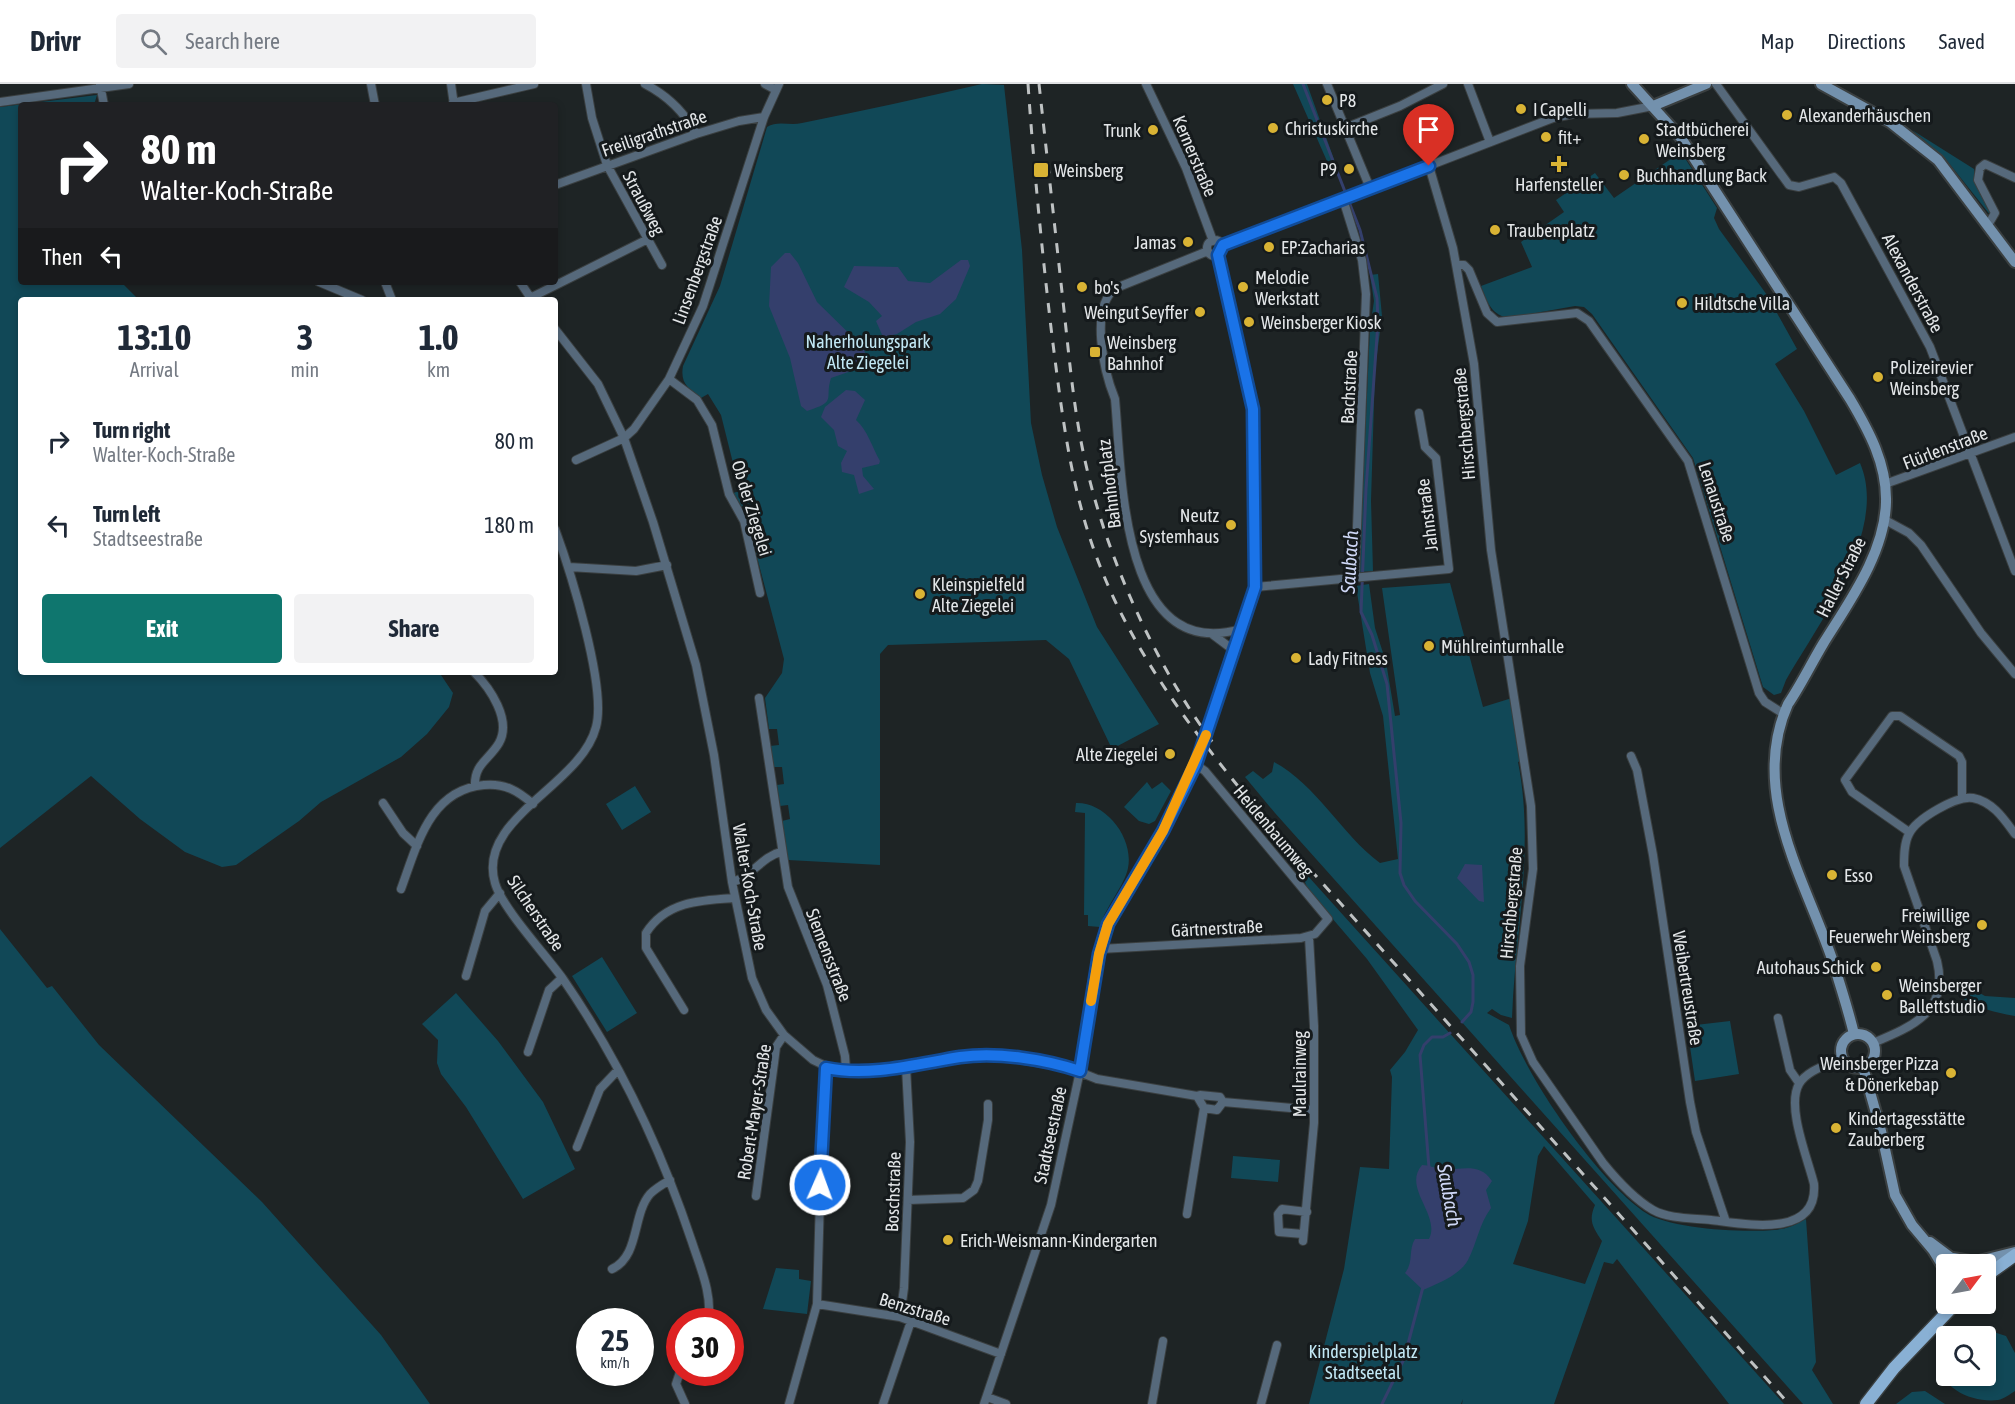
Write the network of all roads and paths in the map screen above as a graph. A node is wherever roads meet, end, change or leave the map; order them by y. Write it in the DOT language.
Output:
graph roads {
  1 [pos="129,84"];
  2 [pos="371,84"];
  3 [pos="451,84"];
  4 [pos="534,84"];
  5 [pos="586,84"];
  6 [pos="645,84"];
  7 [pos="765,84"];
  8 [pos="1146,84"];
  9 [pos="1327,84"];
  10 [pos="1443,84"];
  11 [pos="1468,84"];
  12 [pos="1632,84"];
  13 [pos="1706,84"];
  14 [pos="1716,84"];
  15 [pos="1821,84"];
  16 [pos="100,87"];
  17 [pos="777,87"];
  18 [pos="0,102"];
  19 [pos="103,102"];
  20 [pos="374,102"];
  21 [pos="454,102"];
  22 [pos="462,102"];
  23 [pos="1653,106"];
  24 [pos="764,117"];
  25 [pos="1345,128"];
  26 [pos="696,134"];
  27 [pos="1490,142"];
  28 [pos="607,165"];
  29 [pos="1429,166"];
  30 [pos="2015,178"];
  31 [pos="558,184"];
  32 [pos="1370,188"];
  33 [pos="1343,199"];
  34 [pos="1988,225"];
  35 [pos="646,240"];
  36 [pos="1213,240"];
  37 [pos="1223,245"];
  38 [pos="1208,251"];
  39 [pos="1218,255"];
  40 [pos="2015,262"];
  41 [pos="662,265"];
  42 [pos="1457,265"];
  43 [pos="326,285"];
  44 [pos="355,297"];
  45 [pos="535,297"];
  46 [pos="558,333"];
  47 [pos="669,379"];
  48 [pos="1419,413"];
  49 [pos="2015,437"];
  50 [pos="624,438"];
  51 [pos="1970,454"];
  52 [pos="576,460"];
  53 [pos="1885,484"];
  54 [pos="1885,520"];
  55 [pos="558,537"];
  56 [pos="667,565"];
  57 [pos="569,567"];
  58 [pos="2015,571"];
  59 [pos="1361,579"];
  60 [pos="1255,587"];
  61 [pos="760,593"];
  62 [pos="1241,629"];
  63 [pos="1212,634"];
  64 [pos="1232,649"];
  65 [pos="2015,674"];
  66 [pos="476,675"];
  67 [pos="759,698"];
  68 [pos="1784,714"];
  69 [pos="1631,756"];
  70 [pos="1196,764"];
  71 [pos="475,786"];
  72 [pos="1962,797"];
  73 [pos="383,803"];
  74 [pos="533,804"];
  75 [pos="1910,832"];
  76 [pos="2015,834"];
  77 [pos="417,846"];
  78 [pos="781,852"];
  79 [pos="732,882"];
  80 [pos="400,889"];
  81 [pos="500,893"];
  82 [pos="735,898"];
  83 [pos="1309,937"];
  84 [pos="1100,949"];
  85 [pos="466,976"];
  86 [pos="562,978"];
  87 [pos="684,1010"];
  88 [pos="1778,1018"];
  89 [pos="1854,1034"];
  90 [pos="784,1035"];
  91 [pos="1873,1043"];
  92 [pos="528,1052"];
  93 [pos="1843,1057"];
  94 [pos="906,1067"];
  95 [pos="1863,1067"];
  96 [pos="826,1068"];
  97 [pos="618,1070"];
  98 [pos="846,1070"];
  99 [pos="1080,1071"];
  100 [pos="1799,1083"];
  101 [pos="1197,1096"];
  102 [pos="1223,1102"];
  103 [pos="988,1104"];
  104 [pos="1204,1108"];
  105 [pos="1314,1110"];
  106 [pos="576,1147"];
  107 [pos="670,1180"];
  108 [pos="756,1196"];
  109 [pos="908,1200"];
  110 [pos="1306,1212"];
  111 [pos="1187,1214"];
  112 [pos="1726,1222"];
  113 [pos="1924,1239"];
  114 [pos="1946,1254"];
  115 [pos="2014,1255"];
  116 [pos="1936,1257"];
  117 [pos="1996,1258"];
  118 [pos="1996,1268"];
  119 [pos="612,1269"];
  120 [pos="817,1304"];
  121 [pos="708,1308"];
  122 [pos="1945,1314"];
  123 [pos="900,1317"];
  124 [pos="911,1321"];
  125 [pos="1163,1341"];
  126 [pos="1277,1346"];
  127 [pos="1002,1354"];
  128 [pos="677,1386"];
  129 [pos="986,1400"];
  130 [pos="685,1404"];
  131 [pos="789,1404"];
  132 [pos="883,1404"];
  133 [pos="1006,1404"];
  134 [pos="1152,1404"];
  135 [pos="1261,1404"];
  136 [pos="1866,1404"];
  1 -- 16 [label="street"];
  2 -- 20 [label="street"];
  3 -- 21 [label="street"];
  4 -- 22 [label="street"];
  5 -- 28 [label="street, Straußweg"];
  6 -- 26 [label="street"];
  7 -- 17 [label="street"];
  8 -- 36 [label="street, Kernerstraße"];
  9 -- 25 [label="street"];
  10 -- 25 [label="street"];
  11 -- 27 [label="street"];
  12 -- 23 [label="street, Haller Straße"];
  13 -- 23 [label="street"];
  14 -- 51 [label="street, Alexanderstraße"];
  15 -- 34 [label="street"];
  16 -- 18 [label="street"];
  16 -- 19 [label="street"];
  17 -- 24 [label="street, Linsenbergstraße"];
  23 -- 27 [label="street"];
  23 -- 53 [label="street, Haller Straße"];
  24 -- 26 [label="street, Freiligrathstraße"];
  24 -- 47 [label="street, Linsenbergstraße"];
  25 -- 32 [label="street"];
  26 -- 28 [label="street, Freiligrathstraße"];
  27 -- 29 [label="street"];
  28 -- 31 [label="street, Freiligrathstraße"];
  28 -- 35 [label="street, Straußweg"];
  29 -- 32 [label="street"];
  29 -- 42 [label="street, Hirschbergstraße"];
  30 -- 34 [label="street"];
  32 -- 33 [label="street"];
  33 -- 37 [label="street"];
  33 -- 59 [label="street, Bachstraße"];
  34 -- 40 [label="street"];
  35 -- 41 [label="street, Straußweg"];
  35 -- 45 [label="street"];
  36 -- 37 [label="street"];
  36 -- 38 [label="street"];
  37 -- 39 [label="street"];
  38 -- 39 [label="street"];
  38 -- 63 [label="street, Bahnhofplatz"];
  39 -- 60 [label="street, Stadtseestraße"];
  42 -- 68 [label="street, Lenaustraße"];
  42 -- 112 [label="street, Hirschbergstraße"];
  43 -- 44 [label="street"];
  46 -- 50 [label="street, Walter-Koch-Straße"];
  47 -- 50 [label="street, Linsenbergstraße"];
  47 -- 61 [label="street, Ob der Ziegelei"];
  48 -- 59 [label="street, Jahnstraße"];
  49 -- 51 [label="street, Flürlenstraße"];
  50 -- 52 [label="street, Linsenbergstraße"];
  50 -- 56 [label="street, Walter-Koch-Straße"];
  51 -- 53 [label="street, Flürlenstraße"];
  51 -- 58 [label="street, Alexanderstraße"];
  53 -- 54 [label="street, Haller Straße"];
  54 -- 65 [label="street"];
  54 -- 68 [label="street, Haller Straße"];
  55 -- 57 [label="street, Silcherstraße"];
  56 -- 57 [label="street"];
  56 -- 79 [label="street, Walter-Koch-Straße"];
  57 -- 74 [label="street, Silcherstraße"];
  59 -- 60 [label="street, Jahnstraße"];
  60 -- 62 [label="street, Stadtseestraße"];
  62 -- 63 [label="street, Bahnhofplatz"];
  62 -- 64 [label="street, Stadtseestraße"];
  63 -- 64 [label="street, Bahnhofplatz"];
  64 -- 70 [label="street, Stadtseestraße"];
  66 -- 71 [label="street"];
  67 -- 78 [label="street, Siemensstraße"];
  68 -- 89 [label="street, Haller Straße"];
  69 -- 112 [label="street, Weibertreustraße"];
  70 -- 83 [label="street, Heidenbaumweg"];
  70 -- 84 [label="street, Stadtseestraße"];
  71 -- 74 [label="street"];
  71 -- 77 [label="street"];
  72 -- 75 [label="street"];
  72 -- 75 [label="street"];
  72 -- 76 [label="street"];
  73 -- 77 [label="street"];
  74 -- 81 [label="street, Silcherstraße"];
  75 -- 91 [label="street"];
  77 -- 80 [label="street"];
  78 -- 79 [label="street"];
  78 -- 98 [label="street, Siemensstraße"];
  79 -- 82 [label="street, Walter-Koch-Straße"];
  81 -- 85 [label="street"];
  81 -- 86 [label="street, Silcherstraße"];
  82 -- 87 [label="street"];
  82 -- 90 [label="street, Walter-Koch-Straße"];
  83 -- 84 [label="street, Gärtnerstraße"];
  83 -- 105 [label="street, Maulrainweg"];
  84 -- 99 [label="street, Stadtseestraße"];
  86 -- 92 [label="street"];
  86 -- 97 [label="street, Silcherstraße"];
  88 -- 100 [label="street"];
  89 -- 91 [label="street"];
  89 -- 93 [label="street"];
  90 -- 96 [label="street, Walter-Koch-Straße"];
  90 -- 108 [label="street, Robert-Mayer-Straße"];
  91 -- 95 [label="street"];
  93 -- 95 [label="street"];
  93 -- 100 [label="street"];
  94 -- 98 [label="street"];
  94 -- 99 [label="street"];
  94 -- 109 [label="street, Boschstraße"];
  95 -- 113 [label="street"];
  96 -- 98 [label="street"];
  96 -- 120 [label="street"];
  97 -- 106 [label="street"];
  97 -- 107 [label="street, Silcherstraße"];
  99 -- 101 [label="street"];
  99 -- 127 [label="street, Stadtseestraße"];
  100 -- 112 [label="street, Hirschbergstraße"];
  101 -- 102 [label="street"];
  101 -- 104 [label="street"];
  102 -- 104 [label="street"];
  102 -- 105 [label="street"];
  103 -- 109 [label="street"];
  104 -- 111 [label="street"];
  105 -- 110 [label="street, Maulrainweg"];
  107 -- 119 [label="street"];
  107 -- 121 [label="street, Silcherstraße"];
  109 -- 123 [label="street, Boschstraße"];
  110 -- 110 [label="street, Maulrainweg"];
  113 -- 114 [label="street"];
  113 -- 116 [label="street"];
  115 -- 117 [label="street"];
  115 -- 118 [label="main road"];
  120 -- 123 [label="street, Benzstraße"];
  120 -- 131 [label="street"];
  122 -- 136 [label="main road"];
  123 -- 124 [label="street, Benzstraße"];
  124 -- 127 [label="street, Benzstraße"];
  124 -- 132 [label="street"];
  125 -- 134 [label="street"];
  126 -- 135 [label="street"];
  127 -- 129 [label="street, Stadtseestraße"];
  128 -- 130 [label="street"];
  129 -- 133 [label="street"];
}
